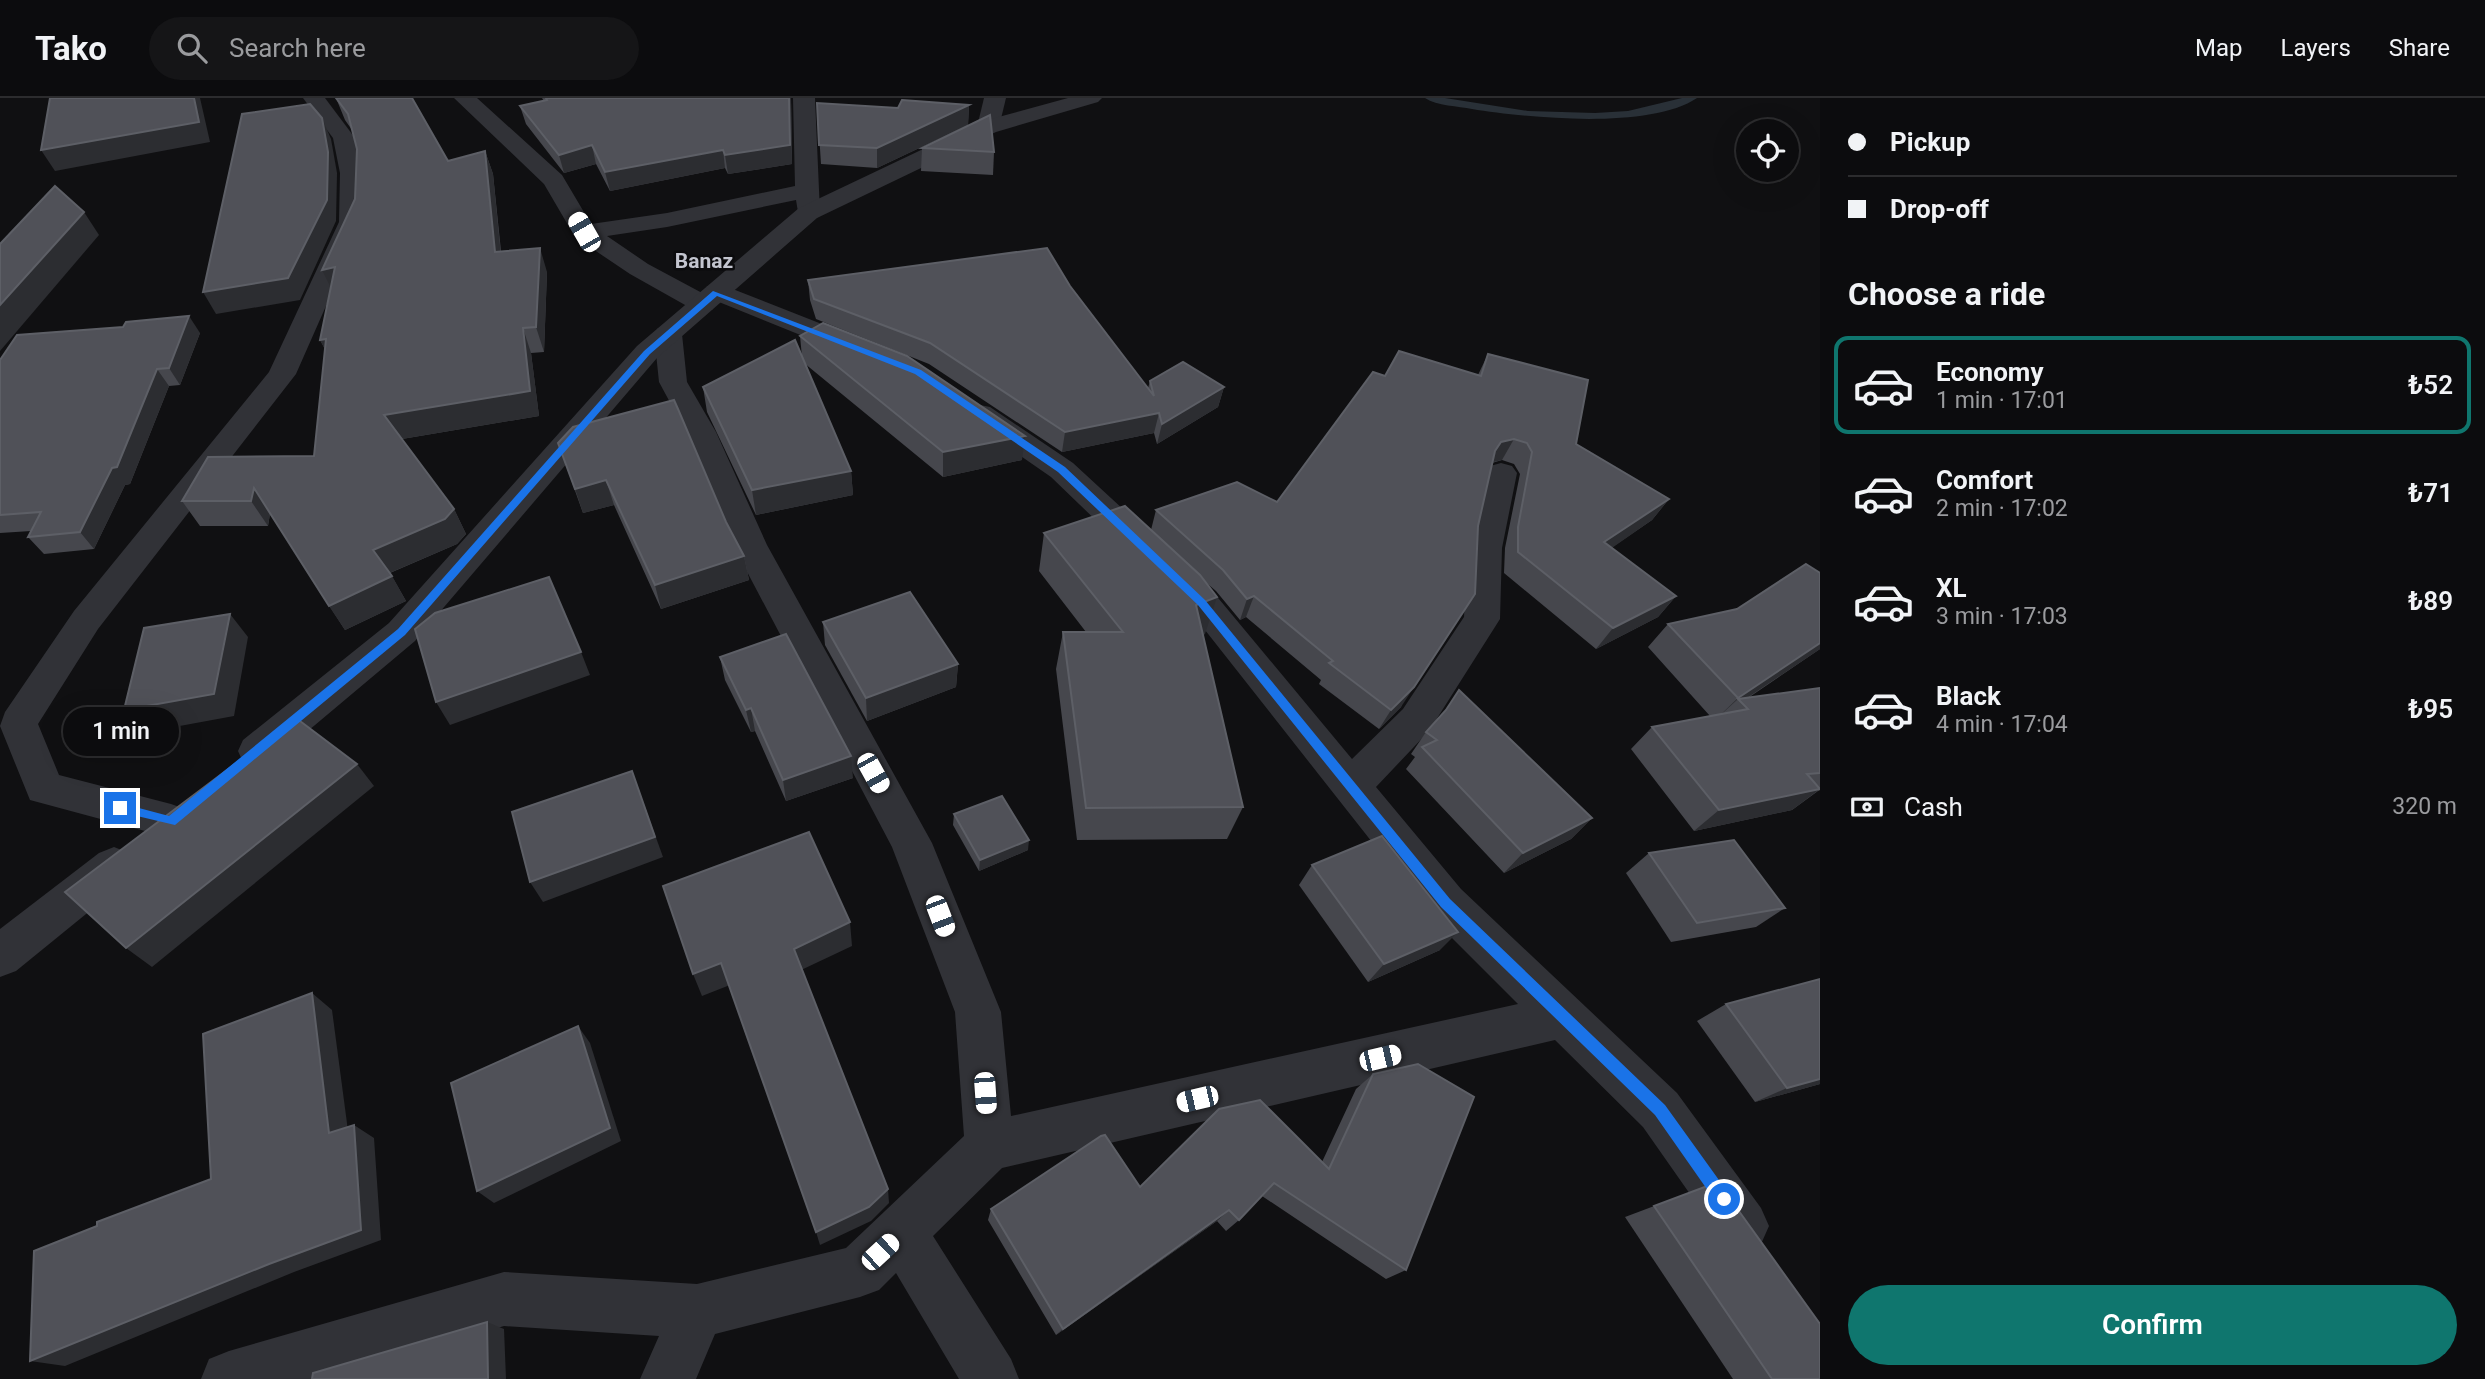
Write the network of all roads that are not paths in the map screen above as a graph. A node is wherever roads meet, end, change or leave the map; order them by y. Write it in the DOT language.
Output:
graph roads {
  1 [pos="314,98"];
  2 [pos="465,98"];
  3 [pos="804,98"];
  4 [pos="1091,98"];
  5 [pos="992,112"];
  6 [pos="807,202"];
  7 [pos="584,232"];
  8 [pos="709,298"];
  9 [pos="668,334"];
  10 [pos="893,362"];
  11 [pos="951,395"];
  12 [pos="1500,473"];
  13 [pos="234,770"];
  14 [pos="1351,786"];
  15 [pos="0,956"];
  16 [pos="1563,1016"];
  17 [pos="989,1146"];
  18 [pos="901,1233"];
  19 [pos="1764,1255"];
  20 [pos="697,1311"];
  21 [pos="229,1379"];
  22 [pos="668,1379"];
  23 [pos="990,1379"];
  1 -- 15 [label="street"];
  2 -- 7 [label="street"];
  3 -- 6 [label="street"];
  4 -- 5 [label="street"];
  5 -- 6 [label="street"];
  6 -- 7 [label="street"];
  6 -- 8 [label="street"];
  7 -- 8 [label="street"];
  8 -- 9 [label="street"];
  8 -- 10 [label="street"];
  9 -- 13 [label="street"];
  9 -- 17 [label="street"];
  11 -- 14 [label="street"];
  12 -- 14 [label="street"];
  14 -- 16 [label="street"];
  16 -- 17 [label="street"];
  16 -- 19 [label="street"];
  17 -- 18 [label="street"];
  18 -- 20 [label="street"];
  18 -- 23 [label="street"];
  20 -- 21 [label="street"];
  20 -- 22 [label="street"];
}
